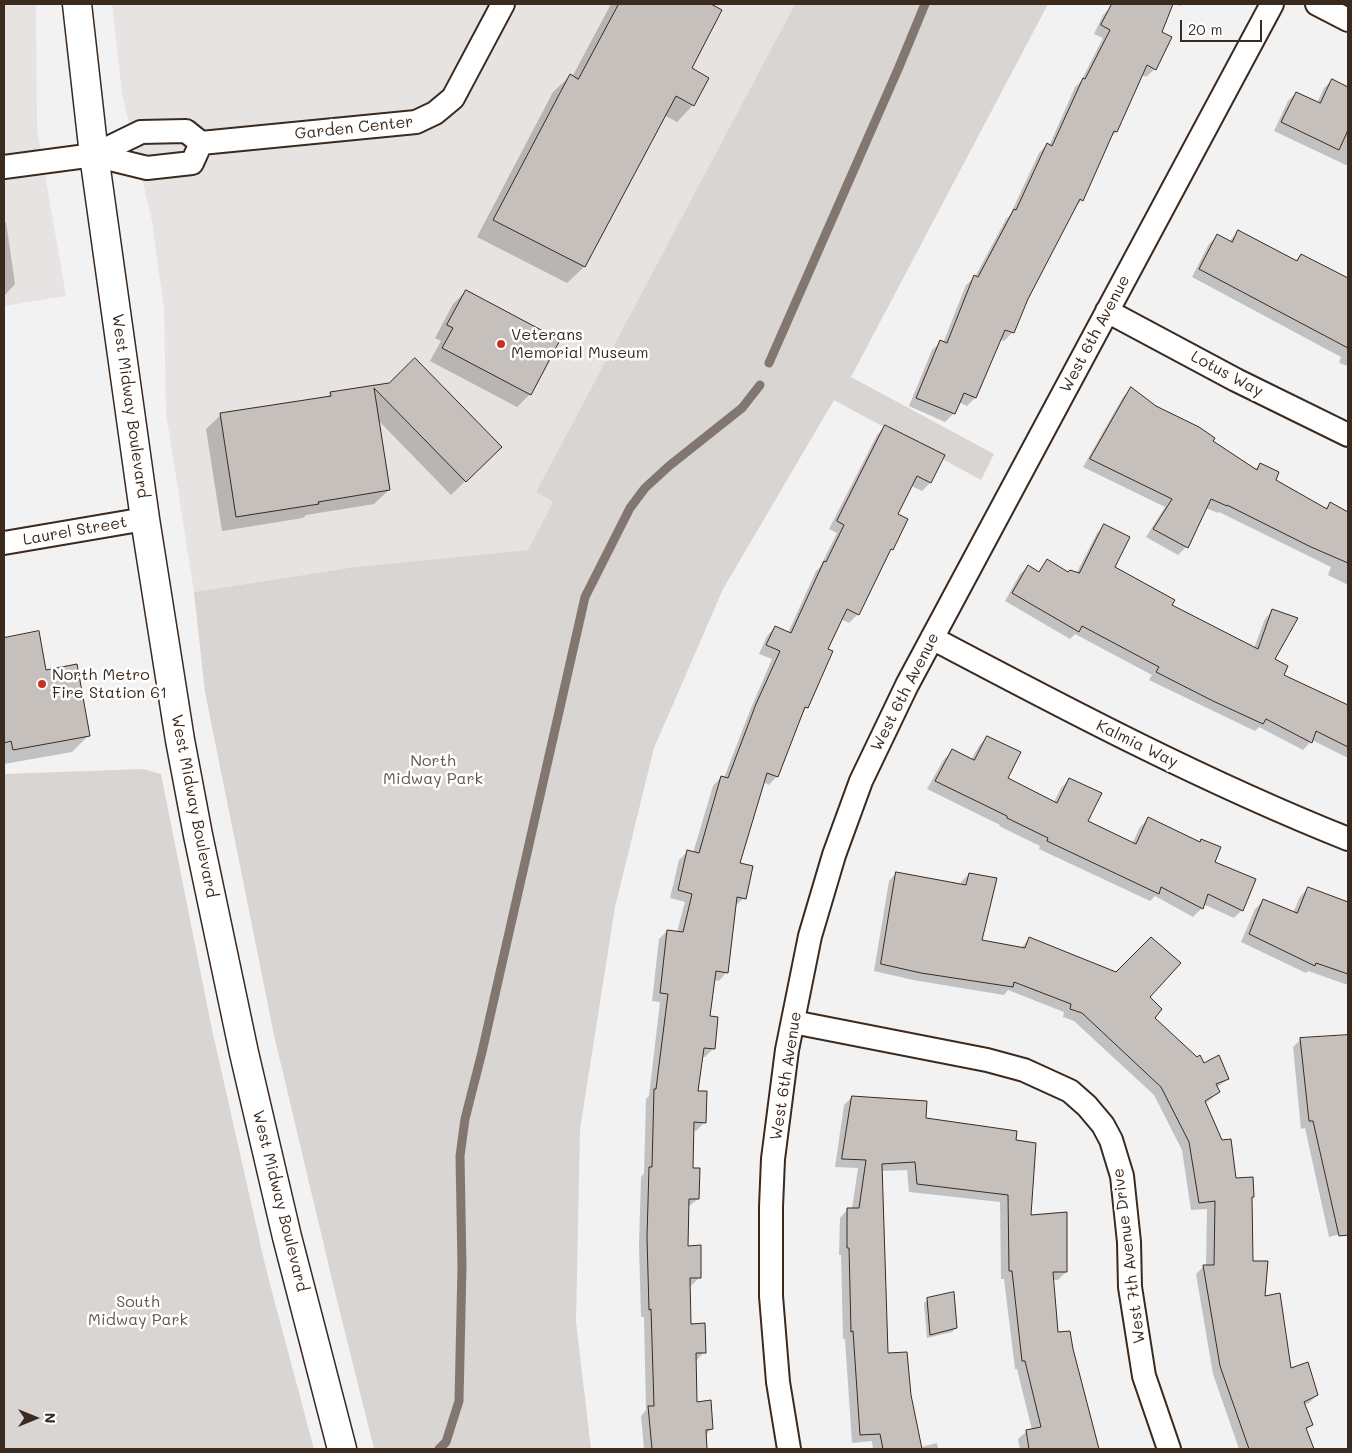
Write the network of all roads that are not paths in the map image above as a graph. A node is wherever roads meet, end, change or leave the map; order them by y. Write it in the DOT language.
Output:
graph roads {
  1 [pos="77,4"];
  2 [pos="504,4"];
  3 [pos="1272,4"];
  4 [pos="1318,4"];
  5 [pos="1348,20"];
  6 [pos="201,144"];
  7 [pos="94,155"];
  8 [pos="4,167"];
  9 [pos="1108,311"];
  10 [pos="1348,435"];
  11 [pos="145,519"];
  12 [pos="4,543"];
  13 [pos="932,638"];
  14 [pos="1348,839"];
  15 [pos="793,1022"];
  16 [pos="342,1449"];
  17 [pos="788,1449"];
  18 [pos="1169,1449"];
  1 -- 7 [label="main road, West Midway Boulevard"];
  2 -- 6 [label="street, Garden Center"];
  3 -- 9 [label="street, West 6th Avenue"];
  4 -- 5 [label="street"];
  6 -- 7 [label="street"];
  6 -- 7 [label="street"];
  7 -- 8 [label="street"];
  7 -- 11 [label="main road, West Midway Boulevard"];
  9 -- 10 [label="street, Lotus Way"];
  9 -- 13 [label="street, West 6th Avenue"];
  11 -- 12 [label="street, Laurel Street"];
  11 -- 16 [label="main road, West Midway Boulevard"];
  13 -- 14 [label="street, Kalmia Way"];
  13 -- 15 [label="street, West 6th Avenue"];
  15 -- 17 [label="street, West 6th Avenue"];
  15 -- 18 [label="street, West 7th Avenue Drive"];
}
